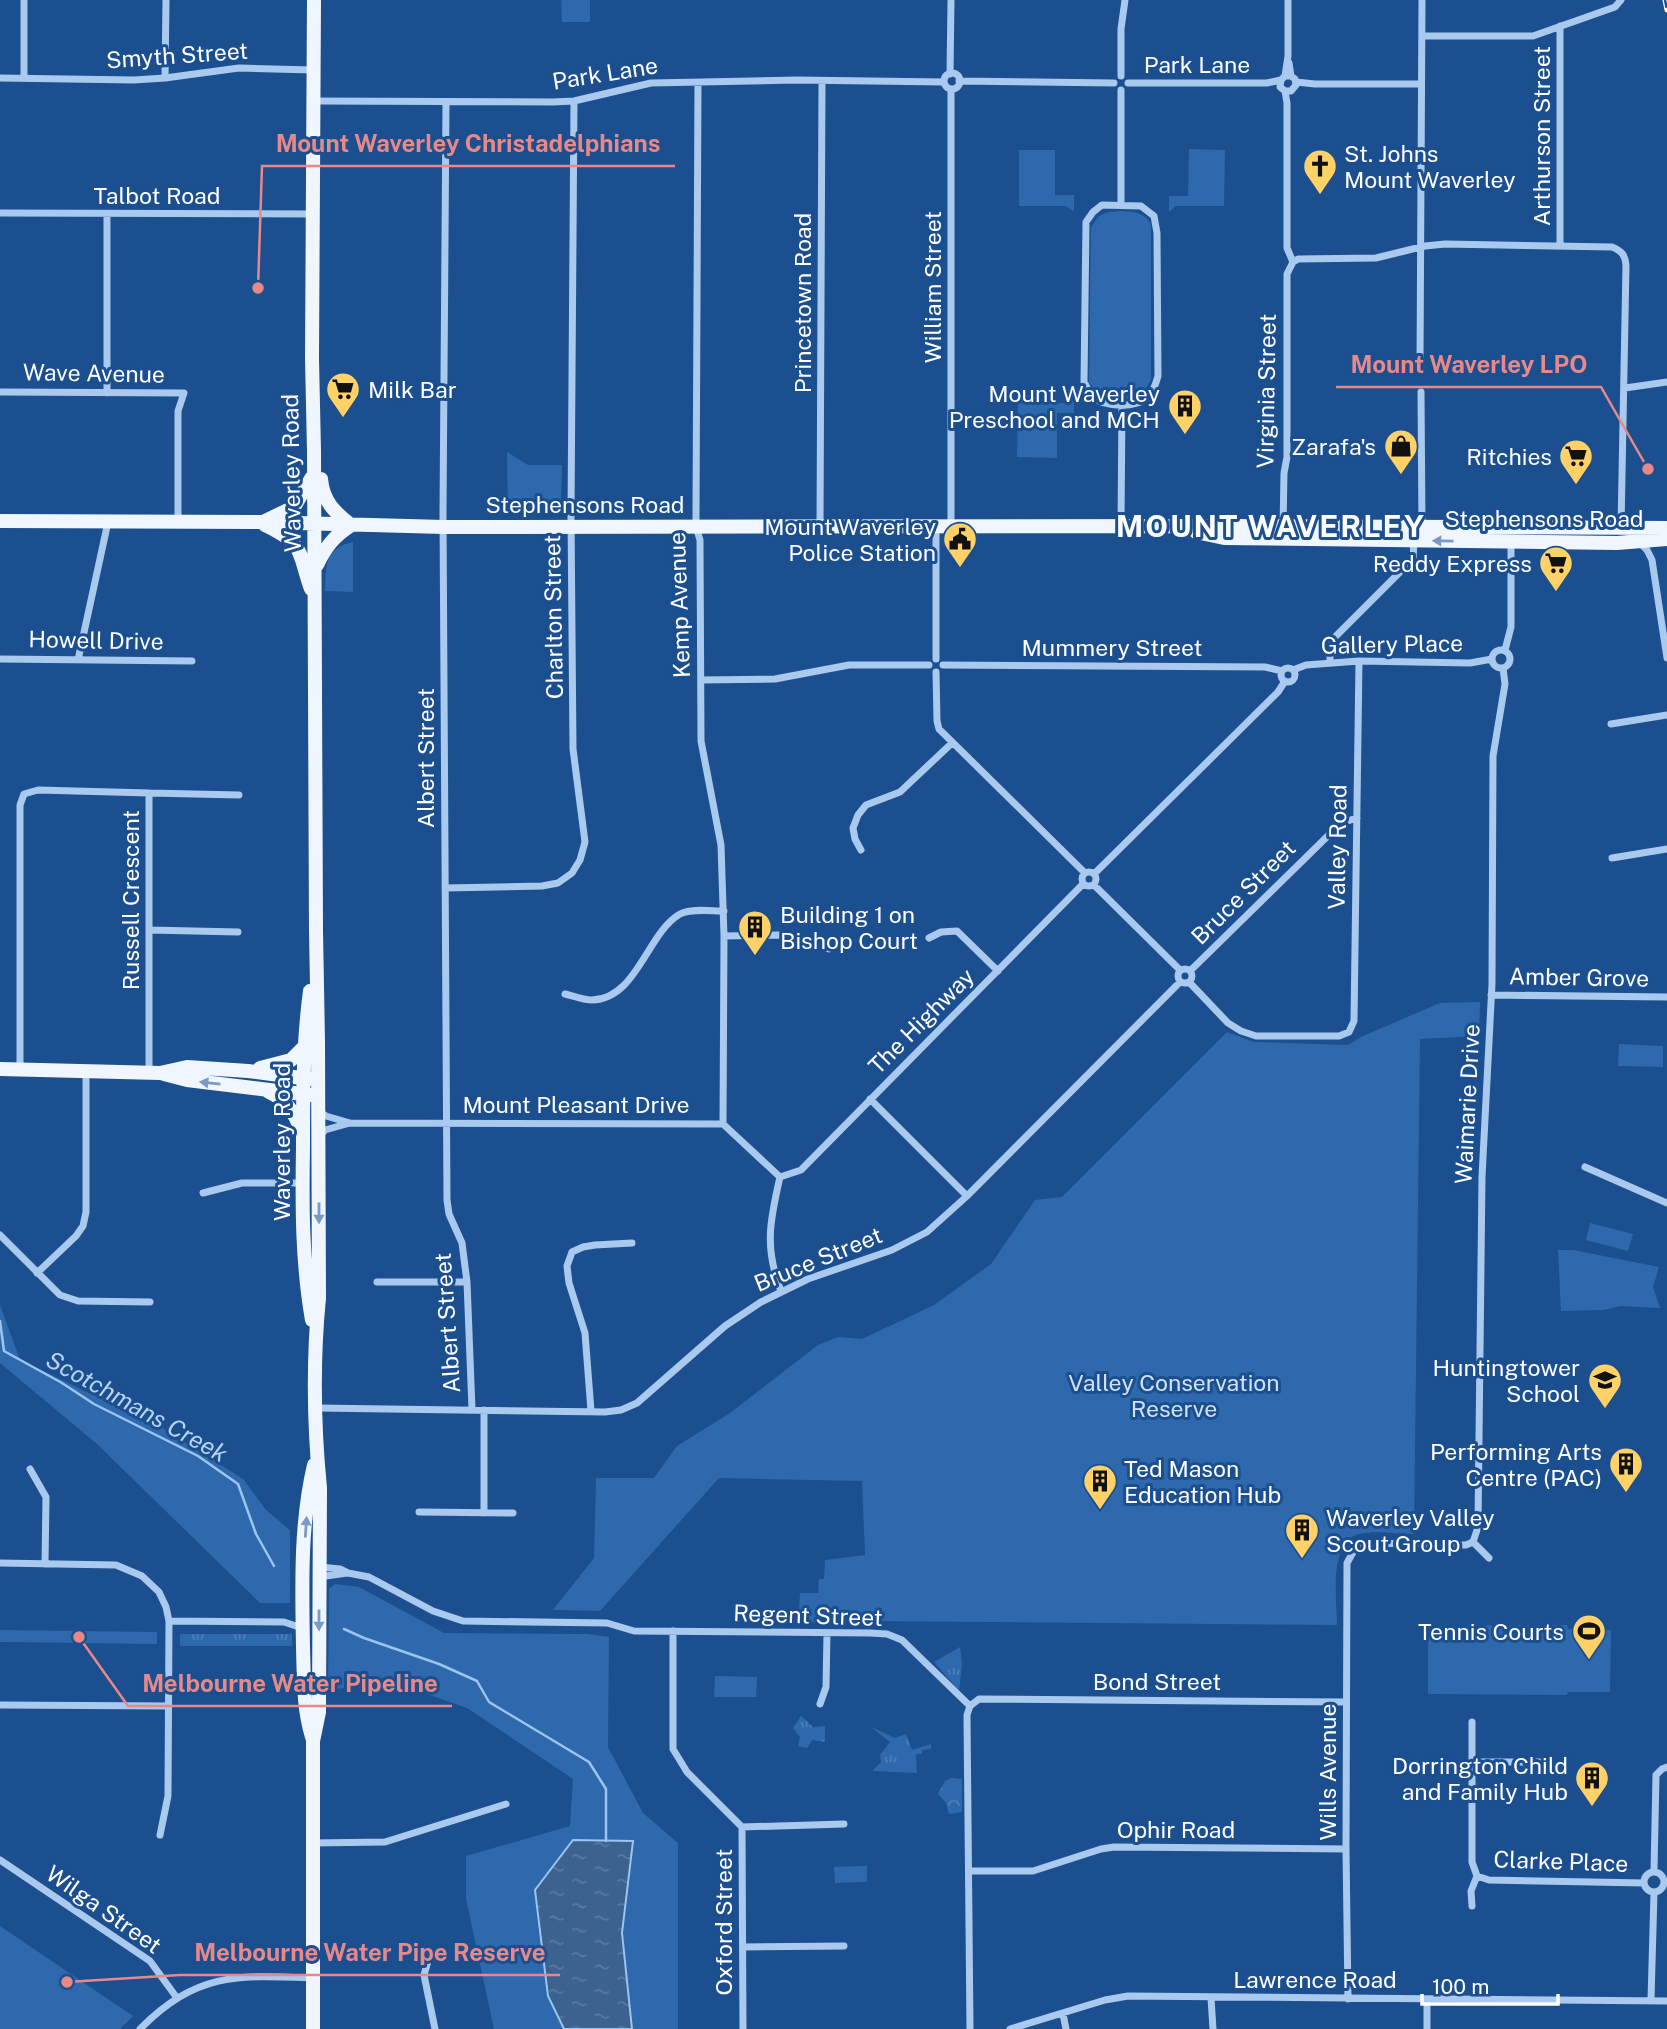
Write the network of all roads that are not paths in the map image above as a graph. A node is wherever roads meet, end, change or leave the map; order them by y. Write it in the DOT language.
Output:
graph roads {
  1 [pos="24,0"];
  2 [pos="166,0"];
  3 [pos="314,0"];
  4 [pos="951,0"];
  5 [pos="1125,0"];
  6 [pos="1288,0"];
  7 [pos="1422,0"];
  8 [pos="1621,0"];
  9 [pos="1560,26"];
  10 [pos="1422,36"];
  11 [pos="314,70"];
  12 [pos="950,74"];
  13 [pos="1121,76"];
  14 [pos="0,78"];
  15 [pos="24,78"];
  16 [pos="165,78"];
  17 [pos="822,81"];
  18 [pos="959,81"];
  19 [pos="944,82"];
  20 [pos="698,83"];
  21 [pos="1114,83"];
  22 [pos="1128,83"];
  23 [pos="1288,84"];
  24 [pos="1421,84"];
  25 [pos="951,89"];
  26 [pos="1121,90"];
  27 [pos="314,101"];
  28 [pos="574,101"];
  29 [pos="446,103"];
  30 [pos="1121,205"];
  31 [pos="0,213"];
  32 [pos="107,214"];
  33 [pos="313,214"];
  34 [pos="1422,246"];
  35 [pos="1560,246"];
  36 [pos="1295,261"];
  37 [pos="1420,362"];
  38 [pos="1667,382"];
  39 [pos="1625,390"];
  40 [pos="0,392"];
  41 [pos="1421,392"];
  42 [pos="107,393"];
  43 [pos="1122,404"];
  44 [pos="314,451"];
  45 [pos="313,475"];
  46 [pos="0,520"];
  47 [pos="108,522"];
  48 [pos="178,523"];
  49 [pos="261,523"];
  50 [pos="313,525"];
  51 [pos="352,525"];
  52 [pos="571,525"];
  53 [pos="820,525"];
  54 [pos="936,525"];
  55 [pos="951,526"];
  56 [pos="1121,526"];
  57 [pos="444,527"];
  58 [pos="696,527"];
  59 [pos="1422,527"];
  60 [pos="1621,528"];
  61 [pos="1283,532"];
  62 [pos="1510,534"];
  63 [pos="1666,535"];
  64 [pos="1414,540"];
  65 [pos="1638,541"];
  66 [pos="1653,560"];
  67 [pos="315,570"];
  68 [pos="315,601"];
  69 [pos="1505,650"];
  70 [pos="1667,658"];
  71 [pos="0,659"];
  72 [pos="936,659"];
  73 [pos="78,660"];
  74 [pos="1492,660"];
  75 [pos="192,661"];
  76 [pos="1359,661"];
  77 [pos="1330,662"];
  78 [pos="929,665"];
  79 [pos="943,665"];
  80 [pos="1503,668"];
  81 [pos="1293,670"];
  82 [pos="1282,671"];
  83 [pos="936,672"];
  84 [pos="701,680"];
  85 [pos="1285,681"];
  86 [pos="1667,715"];
  87 [pos="1611,724"];
  88 [pos="952,743"];
  89 [pos="149,793"];
  90 [pos="239,795"];
  91 [pos="1357,818"];
  92 [pos="1667,849"];
  93 [pos="861,850"];
  94 [pos="1612,858"];
  95 [pos="1085,873"];
  96 [pos="1094,874"];
  97 [pos="1083,884"];
  98 [pos="1094,885"];
  99 [pos="445,888"];
  100 [pos="724,911"];
  101 [pos="149,930"];
  102 [pos="238,932"];
  103 [pos="724,936"];
  104 [pos="929,938"];
  105 [pos="316,946"];
  106 [pos="830,949"];
  107 [pos="998,971"];
  108 [pos="1180,971"];
  109 [pos="1190,971"];
  110 [pos="1180,982"];
  111 [pos="1189,982"];
  112 [pos="565,994"];
  113 [pos="1491,995"];
  114 [pos="1667,997"];
  115 [pos="305,1046"];
  116 [pos="0,1069"];
  117 [pos="20,1069"];
  118 [pos="86,1070"];
  119 [pos="248,1071"];
  120 [pos="154,1073"];
  121 [pos="318,1080"];
  122 [pos="302,1086"];
  123 [pos="261,1088"];
  124 [pos="318,1095"];
  125 [pos="870,1099"];
  126 [pos="318,1111"];
  127 [pos="351,1123"];
  128 [pos="447,1123"];
  129 [pos="723,1124"];
  130 [pos="303,1136"];
  131 [pos="318,1138"];
  132 [pos="1585,1167"];
  133 [pos="780,1177"];
  134 [pos="302,1183"];
  135 [pos="318,1183"];
  136 [pos="203,1194"];
  137 [pos="967,1196"];
  138 [pos="1667,1203"];
  139 [pos="0,1235"];
  140 [pos="632,1243"];
  141 [pos="37,1273"];
  142 [pos="377,1282"];
  143 [pos="467,1282"];
  144 [pos="781,1291"];
  145 [pos="150,1302"];
  146 [pos="315,1338"];
  147 [pos="317,1408"];
  148 [pos="472,1409"];
  149 [pos="484,1410"];
  150 [pos="591,1411"];
  151 [pos="316,1454"];
  152 [pos="30,1469"];
  153 [pos="419,1512"];
  154 [pos="484,1513"];
  155 [pos="513,1513"];
  156 [pos="1473,1542"];
  157 [pos="1489,1558"];
  158 [pos="0,1563"];
  159 [pos="45,1564"];
  160 [pos="319,1572"];
  161 [pos="303,1574"];
  162 [pos="169,1621"];
  163 [pos="303,1621"];
  164 [pos="284,1622"];
  165 [pos="673,1631"];
  166 [pos="827,1633"];
  167 [pos="1346,1702"];
  168 [pos="820,1704"];
  169 [pos="0,1705"];
  170 [pos="169,1706"];
  171 [pos="970,1706"];
  172 [pos="1472,1722"];
  173 [pos="313,1741"];
  174 [pos="1472,1762"];
  175 [pos="1541,1762"];
  176 [pos="1667,1767"];
  177 [pos="506,1804"];
  178 [pos="844,1824"];
  179 [pos="742,1827"];
  180 [pos="160,1835"];
  181 [pos="313,1843"];
  182 [pos="1346,1849"];
  183 [pos="0,1860"];
  184 [pos="969,1871"];
  185 [pos="1654,1871"];
  186 [pos="1477,1876"];
  187 [pos="1666,1882"];
  188 [pos="1644,1884"];
  189 [pos="1654,1893"];
  190 [pos="1472,1906"];
  191 [pos="844,1946"];
  192 [pos="743,1947"];
  193 [pos="428,1961"];
  194 [pos="313,1978"];
  195 [pos="177,1998"];
  196 [pos="1211,1998"];
  197 [pos="1348,1999"];
  198 [pos="1427,1999"];
  199 [pos="1651,2000"];
  200 [pos="1667,2000"];
  201 [pos="1063,2014"];
  202 [pos="140,2029"];
  203 [pos="313,2029"];
  204 [pos="435,2029"];
  205 [pos="743,2029"];
  206 [pos="970,2029"];
  207 [pos="1010,2029"];
  208 [pos="1066,2029"];
  209 [pos="1213,2029"];
  210 [pos="1427,2029"];
  1 -- 15 [label="street"];
  2 -- 16 [label="street"];
  3 -- 11 [label="main road, Waverley Road"];
  4 -- 12 [label="street"];
  5 -- 13 [label="street"];
  6 -- 23 [label="street"];
  7 -- 10 [label="street"];
  8 -- 9 [label="street"];
  9 -- 10 [label="street"];
  9 -- 35 [label="street, Arthurson Street"];
  10 -- 24 [label="street"];
  11 -- 16 [label="street, Smyth Street"];
  11 -- 27 [label="main road, Waverley Road"];
  12 -- 18 [label="street"];
  12 -- 19 [label="street"];
  13 -- 21 [label="street"];
  13 -- 22 [label="street"];
  14 -- 15 [label="street, Smyth Street"];
  15 -- 16 [label="street, Smyth Street"];
  17 -- 19 [label="street, Park Lane"];
  17 -- 20 [label="street, Park Lane"];
  17 -- 53 [label="street, Princetown Road"];
  18 -- 21 [label="street, Park Lane"];
  18 -- 25 [label="street"];
  19 -- 25 [label="street"];
  20 -- 28 [label="street, Park Lane"];
  20 -- 58 [label="street, Kemp Avenue"];
  21 -- 26 [label="street"];
  22 -- 23 [label="street, Park Lane"];
  22 -- 26 [label="street"];
  23 -- 24 [label="street, Park Lane"];
  23 -- 36 [label="street"];
  24 -- 34 [label="street"];
  25 -- 55 [label="street, William Street"];
  26 -- 30 [label="street"];
  27 -- 29 [label="street, Park Lane"];
  27 -- 33 [label="main road, Waverley Road"];
  28 -- 29 [label="street, Park Lane"];
  28 -- 52 [label="street, Charlton Street"];
  29 -- 57 [label="street, Albert Street"];
  30 -- 43 [label="street"];
  30 -- 43 [label="street"];
  31 -- 32 [label="street, Talbot Road"];
  32 -- 33 [label="street, Talbot Road"];
  32 -- 42 [label="street"];
  33 -- 44 [label="main road, Waverley Road"];
  34 -- 35 [label="street"];
  34 -- 36 [label="street"];
  34 -- 37 [label="street"];
  35 -- 39 [label="street"];
  36 -- 61 [label="street, Virginia Street"];
  38 -- 39 [label="street"];
  39 -- 60 [label="street"];
  40 -- 42 [label="street, Wave Avenue"];
  41 -- 59 [label="street"];
  42 -- 48 [label="street, Wave Avenue"];
  43 -- 56 [label="street"];
  44 -- 45 [label="main road, Waverley Road"];
  44 -- 51 [label="main road"];
  45 -- 49 [label="main road"];
  45 -- 50 [label="main road, Waverley Road"];
  46 -- 47 [label="main road, Stephensons Road"];
  47 -- 48 [label="main road, Stephensons Road"];
  47 -- 73 [label="street"];
  48 -- 49 [label="main road, Stephensons Road"];
  49 -- 50 [label="main road, Stephensons Road"];
  49 -- 68 [label="main road"];
  50 -- 51 [label="main road, Stephensons Road"];
  50 -- 67 [label="main road, Waverley Road"];
  51 -- 57 [label="main road, Stephensons Road"];
  51 -- 67 [label="main road"];
  52 -- 57 [label="main road, Stephensons Road"];
  52 -- 58 [label="main road, Stephensons Road"];
  52 -- 99 [label="street, Charlton Street"];
  53 -- 54 [label="main road, Stephensons Road"];
  53 -- 58 [label="main road, Stephensons Road"];
  54 -- 55 [label="main road, Stephensons Road"];
  54 -- 72 [label="street"];
  55 -- 56 [label="main road, Stephensons Road"];
  56 -- 61 [label="main road, Stephensons Road"];
  57 -- 99 [label="street, Albert Street"];
  58 -- 84 [label="street, Kemp Avenue"];
  59 -- 61 [label="main road, Stephensons Road"];
  59 -- 62 [label="main road, Stephensons Road"];
  60 -- 62 [label="main road, Stephensons Road"];
  60 -- 63 [label="main road, Stephensons Road"];
  61 -- 64 [label="main road, Stephensons Road"];
  62 -- 64 [label="main road, Stephensons Road, one-way"];
  62 -- 65 [label="main road, Stephensons Road"];
  62 -- 69 [label="street"];
  63 -- 65 [label="main road, Stephensons Road"];
  63 -- 66 [label="street"];
  64 -- 77 [label="street"];
  65 -- 66 [label="street"];
  66 -- 70 [label="street"];
  67 -- 68 [label="main road, Waverley Road"];
  68 -- 105 [label="main road, Waverley Road"];
  69 -- 74 [label="street"];
  69 -- 80 [label="street"];
  71 -- 73 [label="street, Howell Drive"];
  72 -- 78 [label="street"];
  72 -- 79 [label="street"];
  73 -- 75 [label="street, Howell Drive"];
  74 -- 76 [label="street, Gallery Place"];
  74 -- 80 [label="street"];
  76 -- 77 [label="street, Gallery Place"];
  76 -- 91 [label="street, Valley Road"];
  77 -- 81 [label="street, Gallery Place"];
  78 -- 83 [label="street"];
  78 -- 84 [label="street"];
  79 -- 82 [label="street, Mummery Street"];
  79 -- 83 [label="street"];
  80 -- 113 [label="street, Waimarie Drive"];
  81 -- 82 [label="street"];
  81 -- 85 [label="street"];
  82 -- 85 [label="street"];
  83 -- 88 [label="street"];
  84 -- 100 [label="street, Kemp Avenue"];
  85 -- 96 [label="street"];
  86 -- 87 [label="street"];
  88 -- 93 [label="street"];
  88 -- 95 [label="street"];
  89 -- 90 [label="street"];
  89 -- 101 [label="street, Russell Crescent"];
  89 -- 117 [label="street, Russell Crescent"];
  91 -- 109 [label="street, Bruce Street"];
  91 -- 111 [label="street, Valley Road"];
  92 -- 94 [label="street"];
  95 -- 96 [label="street"];
  95 -- 97 [label="street"];
  96 -- 98 [label="street"];
  97 -- 98 [label="street"];
  97 -- 107 [label="street, The Highway"];
  98 -- 108 [label="street"];
  99 -- 128 [label="street, Albert Street"];
  100 -- 103 [label="street, Kemp Avenue"];
  100 -- 112 [label="street"];
  101 -- 102 [label="street"];
  101 -- 120 [label="street, Russell Crescent"];
  103 -- 106 [label="street"];
  103 -- 129 [label="street, Kemp Avenue"];
  104 -- 107 [label="street"];
  105 -- 115 [label="main road, Waverley Road"];
  105 -- 121 [label="main road, Waverley Road"];
  107 -- 125 [label="street, The Highway"];
  108 -- 109 [label="street"];
  108 -- 110 [label="street"];
  109 -- 111 [label="street"];
  110 -- 111 [label="street"];
  110 -- 137 [label="street, Bruce Street"];
  113 -- 114 [label="street, Amber Grove"];
  113 -- 156 [label="street, Waimarie Drive"];
  115 -- 119 [label="main road"];
  115 -- 122 [label="main road, Waverley Road"];
  116 -- 117 [label="main road"];
  117 -- 118 [label="main road"];
  118 -- 120 [label="main road"];
  118 -- 141 [label="street"];
  119 -- 120 [label="main road"];
  119 -- 122 [label="main road"];
  123 -- 120 [label="main road, one-way"];
  121 -- 122 [label="main road"];
  121 -- 124 [label="main road, Waverley Road"];
  122 -- 123 [label="main road"];
  122 -- 124 [label="main road"];
  122 -- 130 [label="main road, Waverley Road"];
  123 -- 130 [label="main road"];
  124 -- 126 [label="main road, Waverley Road"];
  125 -- 133 [label="street, The Highway"];
  125 -- 137 [label="street"];
  126 -- 127 [label="street, Mount Pleasant Drive"];
  126 -- 131 [label="main road, Waverley Road"];
  127 -- 128 [label="street, Mount Pleasant Drive"];
  127 -- 131 [label="street, Mount Pleasant Drive"];
  128 -- 129 [label="street, Mount Pleasant Drive"];
  128 -- 143 [label="street, Albert Street"];
  129 -- 133 [label="street, Mount Pleasant Drive"];
  130 -- 134 [label="main road, Waverley Road"];
  131 -- 135 [label="main road, Waverley Road"];
  132 -- 138 [label="street"];
  133 -- 144 [label="street"];
  134 -- 135 [label="main road"];
  134 -- 136 [label="street"];
  134 -- 146 [label="main road, Waverley Road"];
  135 -- 146 [label="main road, Waverley Road, one-way"];
  137 -- 144 [label="street, Bruce Street"];
  139 -- 141 [label="street"];
  140 -- 150 [label="street"];
  141 -- 145 [label="street"];
  142 -- 143 [label="street"];
  143 -- 148 [label="street, Albert Street"];
  144 -- 150 [label="street, Bruce Street"];
  146 -- 147 [label="main road, Waverley Road"];
  147 -- 148 [label="street, Bruce Street"];
  147 -- 151 [label="main road, Waverley Road"];
  148 -- 149 [label="street, Bruce Street"];
  149 -- 150 [label="street, Bruce Street"];
  149 -- 154 [label="street"];
  151 -- 160 [label="main road, Waverley Road"];
  161 -- 151 [label="main road, Waverley Road, one-way"];
  152 -- 159 [label="street"];
  153 -- 154 [label="street"];
  154 -- 155 [label="street"];
  156 -- 157 [label="street"];
  156 -- 167 [label="street, Wills Avenue"];
  158 -- 159 [label="street"];
  159 -- 162 [label="street"];
  160 -- 161 [label="main road"];
  160 -- 165 [label="street, Regent Street"];
  160 -- 173 [label="main road, Waverley Road, one-way"];
  161 -- 163 [label="main road, Waverley Road"];
  162 -- 164 [label="street"];
  162 -- 170 [label="street"];
  163 -- 164 [label="street"];
  163 -- 164 [label="street"];
  163 -- 173 [label="main road, Waverley Road"];
  165 -- 166 [label="street, Regent Street"];
  165 -- 179 [label="street, Oxford Street"];
  166 -- 168 [label="street"];
  166 -- 171 [label="street, Regent Street"];
  167 -- 171 [label="street, Bond Street"];
  167 -- 182 [label="street, Wills Avenue"];
  169 -- 170 [label="street"];
  170 -- 180 [label="street"];
  171 -- 184 [label="street"];
  172 -- 174 [label="street, Clarke Place"];
  173 -- 181 [label="main road, Waverley Road"];
  174 -- 175 [label="street"];
  174 -- 186 [label="street, Clarke Place"];
  176 -- 185 [label="street"];
  177 -- 181 [label="street"];
  178 -- 179 [label="street"];
  179 -- 192 [label="street, Oxford Street"];
  181 -- 194 [label="main road, Waverley Road"];
  182 -- 184 [label="street, Ophir Road"];
  182 -- 197 [label="street, Wills Avenue"];
  183 -- 195 [label="street, Wilga Street"];
  184 -- 206 [label="street"];
  185 -- 187 [label="street"];
  185 -- 188 [label="street"];
  186 -- 188 [label="street, Clarke Place"];
  186 -- 190 [label="street, Clarke Place"];
  187 -- 189 [label="street"];
  188 -- 189 [label="street"];
  189 -- 199 [label="street"];
  191 -- 192 [label="street"];
  192 -- 205 [label="street, Oxford Street"];
  193 -- 204 [label="street"];
  194 -- 195 [label="street"];
  194 -- 203 [label="main road, Waverley Road"];
  195 -- 202 [label="street"];
  196 -- 197 [label="street, Lawrence Road"];
  196 -- 201 [label="street, Lawrence Road"];
  196 -- 209 [label="street"];
  197 -- 198 [label="street, Lawrence Road"];
  198 -- 199 [label="street, Lawrence Road"];
  198 -- 210 [label="street"];
  199 -- 200 [label="street, Lawrence Road"];
  201 -- 207 [label="street, Lawrence Road"];
  201 -- 208 [label="street"];
}
